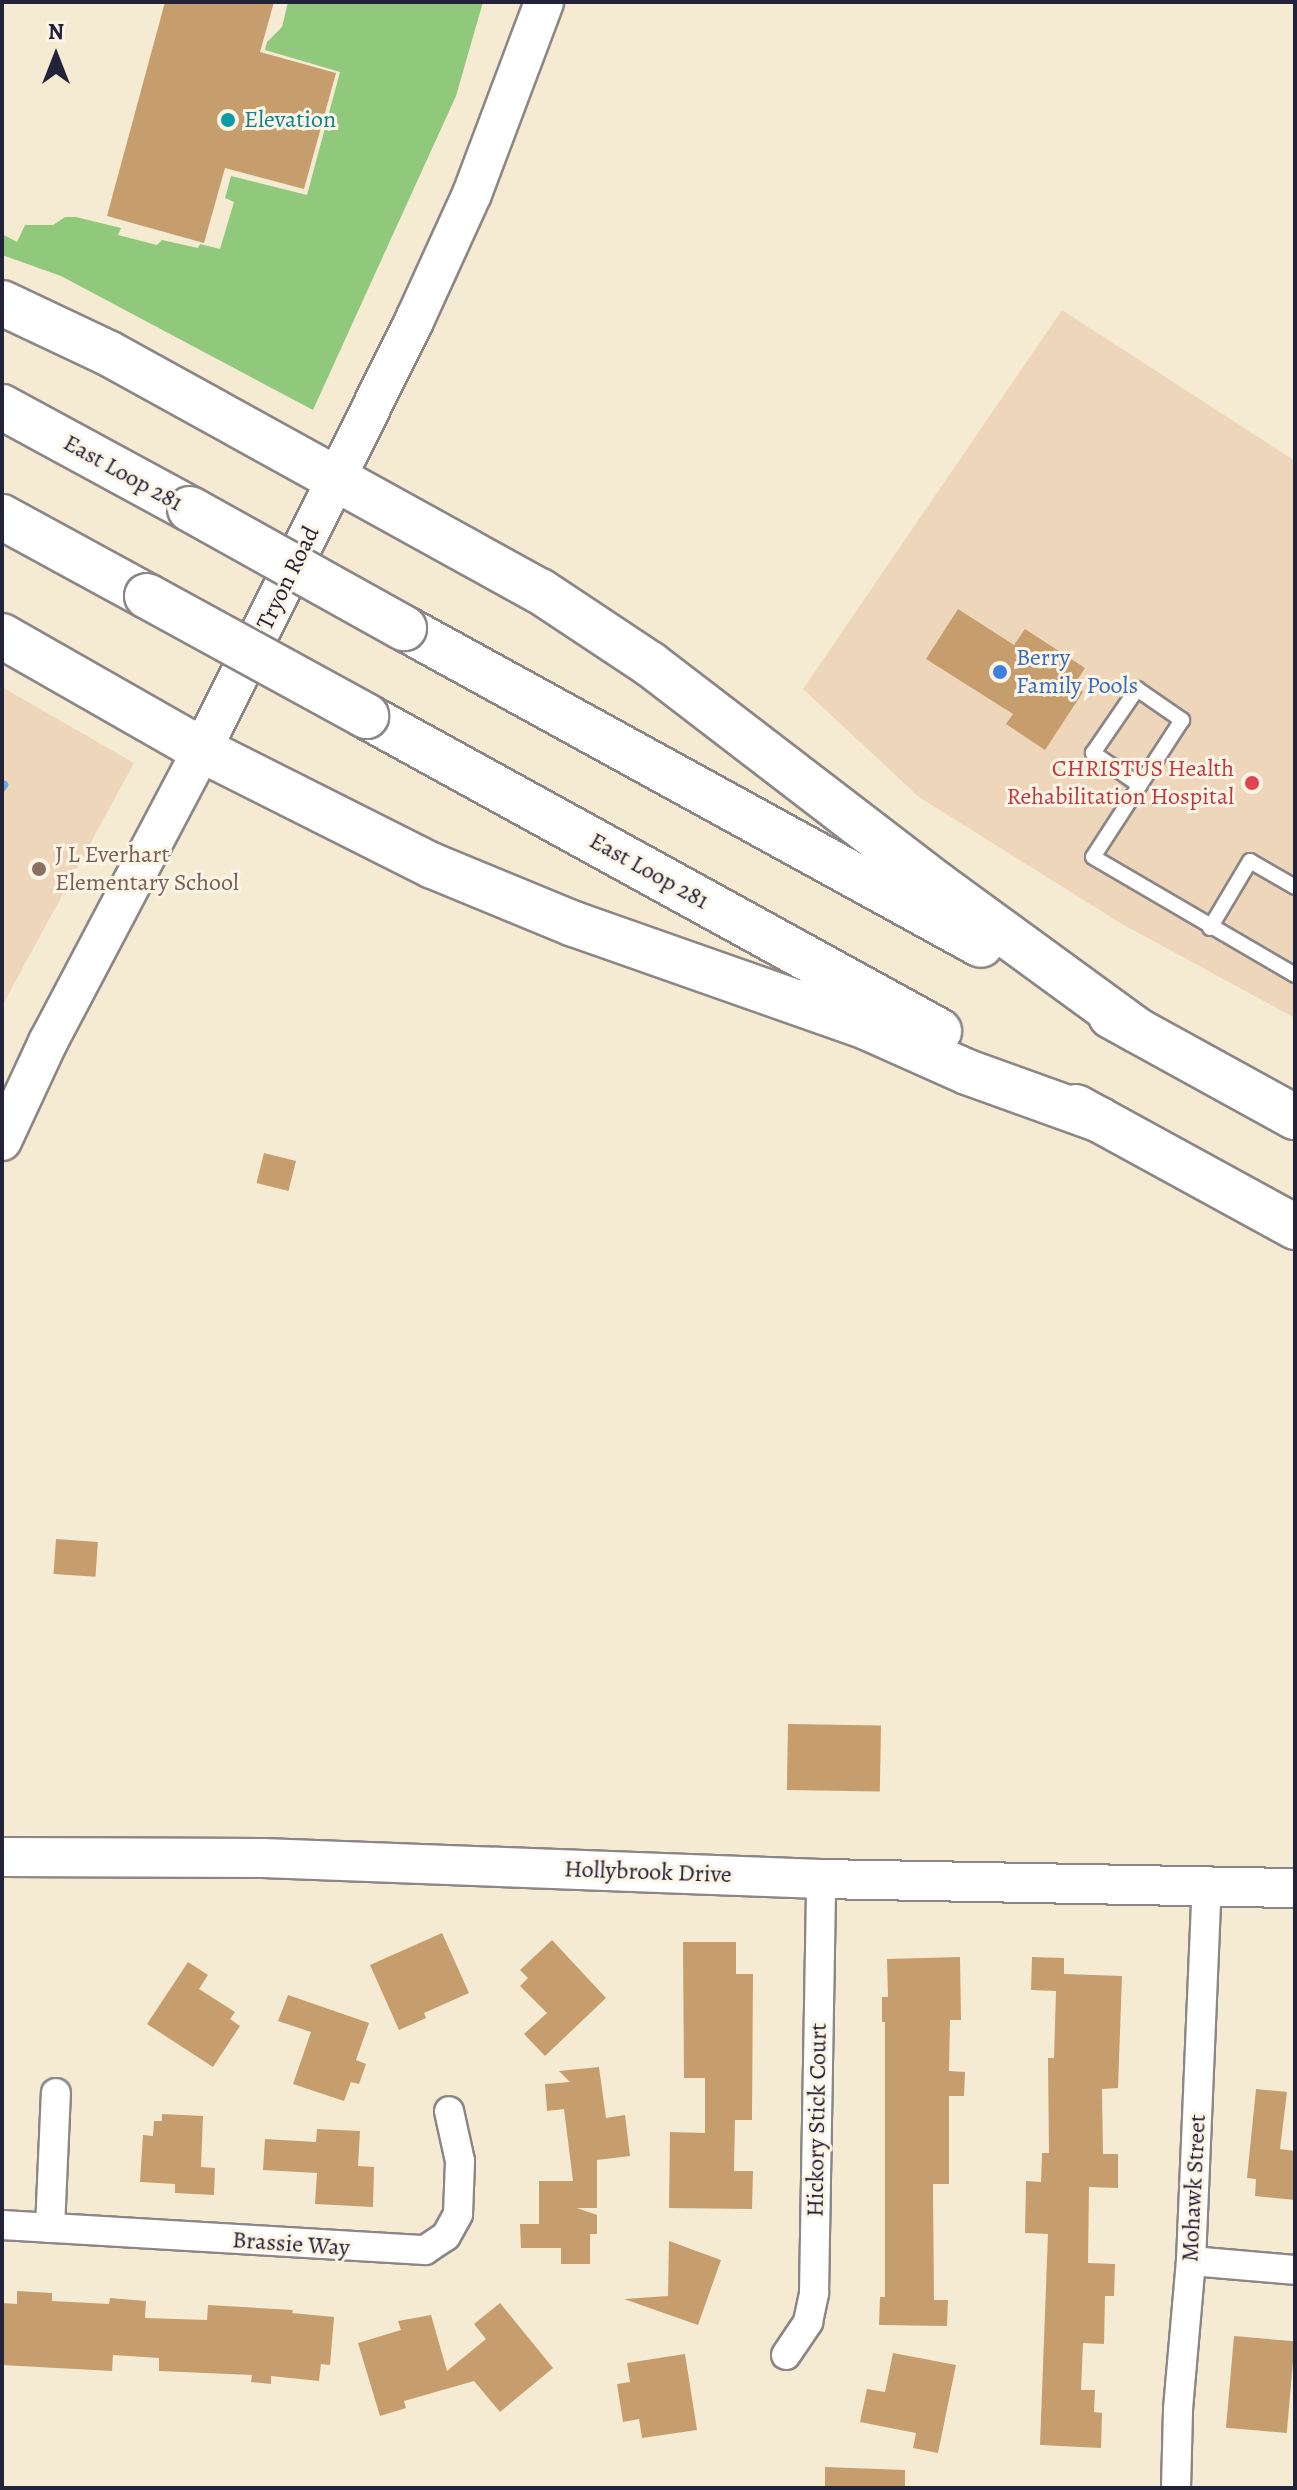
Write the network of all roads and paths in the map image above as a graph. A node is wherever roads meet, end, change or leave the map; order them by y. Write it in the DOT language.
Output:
graph roads {
  1 [pos="544,2"];
  2 [pos="2,303"];
  3 [pos="2,407"];
  4 [pos="337,481"];
  5 [pos="2,517"];
  6 [pos="2,636"];
  7 [pos="202,750"];
  8 [pos="1138,784"];
  9 [pos="1295,887"];
  10 [pos="1210,928"];
  11 [pos="1295,975"];
  12 [pos="1137,1030"];
  13 [pos="1288,1109"];
  14 [pos="1100,1120"];
  15 [pos="2,1141"];
  16 [pos="1295,1227"];
  17 [pos="2,1857"];
  18 [pos="821,1879"];
  19 [pos="1207,1887"];
  20 [pos="1295,1888"];
  21 [pos="56,2093"];
  22 [pos="449,2111"];
  23 [pos="2,2225"];
  24 [pos="50,2228"];
  25 [pos="1191,2261"];
  26 [pos="1295,2270"];
  27 [pos="786,2355"];
  28 [pos="1176,2488"];
  1 -- 4 [label="street, Tryon Road"];
  2 -- 4 [label="highway"];
  3 -- 12 [label="highway, East Loop 281, bridge"];
  4 -- 7 [label="street, Tryon Road"];
  4 -- 12 [label="highway"];
  5 -- 14 [label="highway, East Loop 281, bridge"];
  6 -- 7 [label="highway"];
  7 -- 14 [label="highway"];
  7 -- 15 [label="street, Tryon Road"];
  8 -- 8 [label="lane"];
  8 -- 10 [label="lane"];
  9 -- 10 [label="lane"];
  10 -- 11 [label="lane"];
  12 -- 13 [label="highway, East Loop 281"];
  14 -- 16 [label="highway, East Loop 281"];
  17 -- 18 [label="street, Hollybrook Drive"];
  18 -- 19 [label="street, Hollybrook Drive"];
  18 -- 27 [label="street, Hickory Stick Court"];
  19 -- 20 [label="street, Hollybrook Drive"];
  19 -- 25 [label="street, Mohawk Street"];
  21 -- 24 [label="street"];
  22 -- 24 [label="street, Brassie Way"];
  23 -- 24 [label="street, Brassie Way"];
  25 -- 26 [label="street"];
  25 -- 28 [label="street, Mohawk Street"];
}
